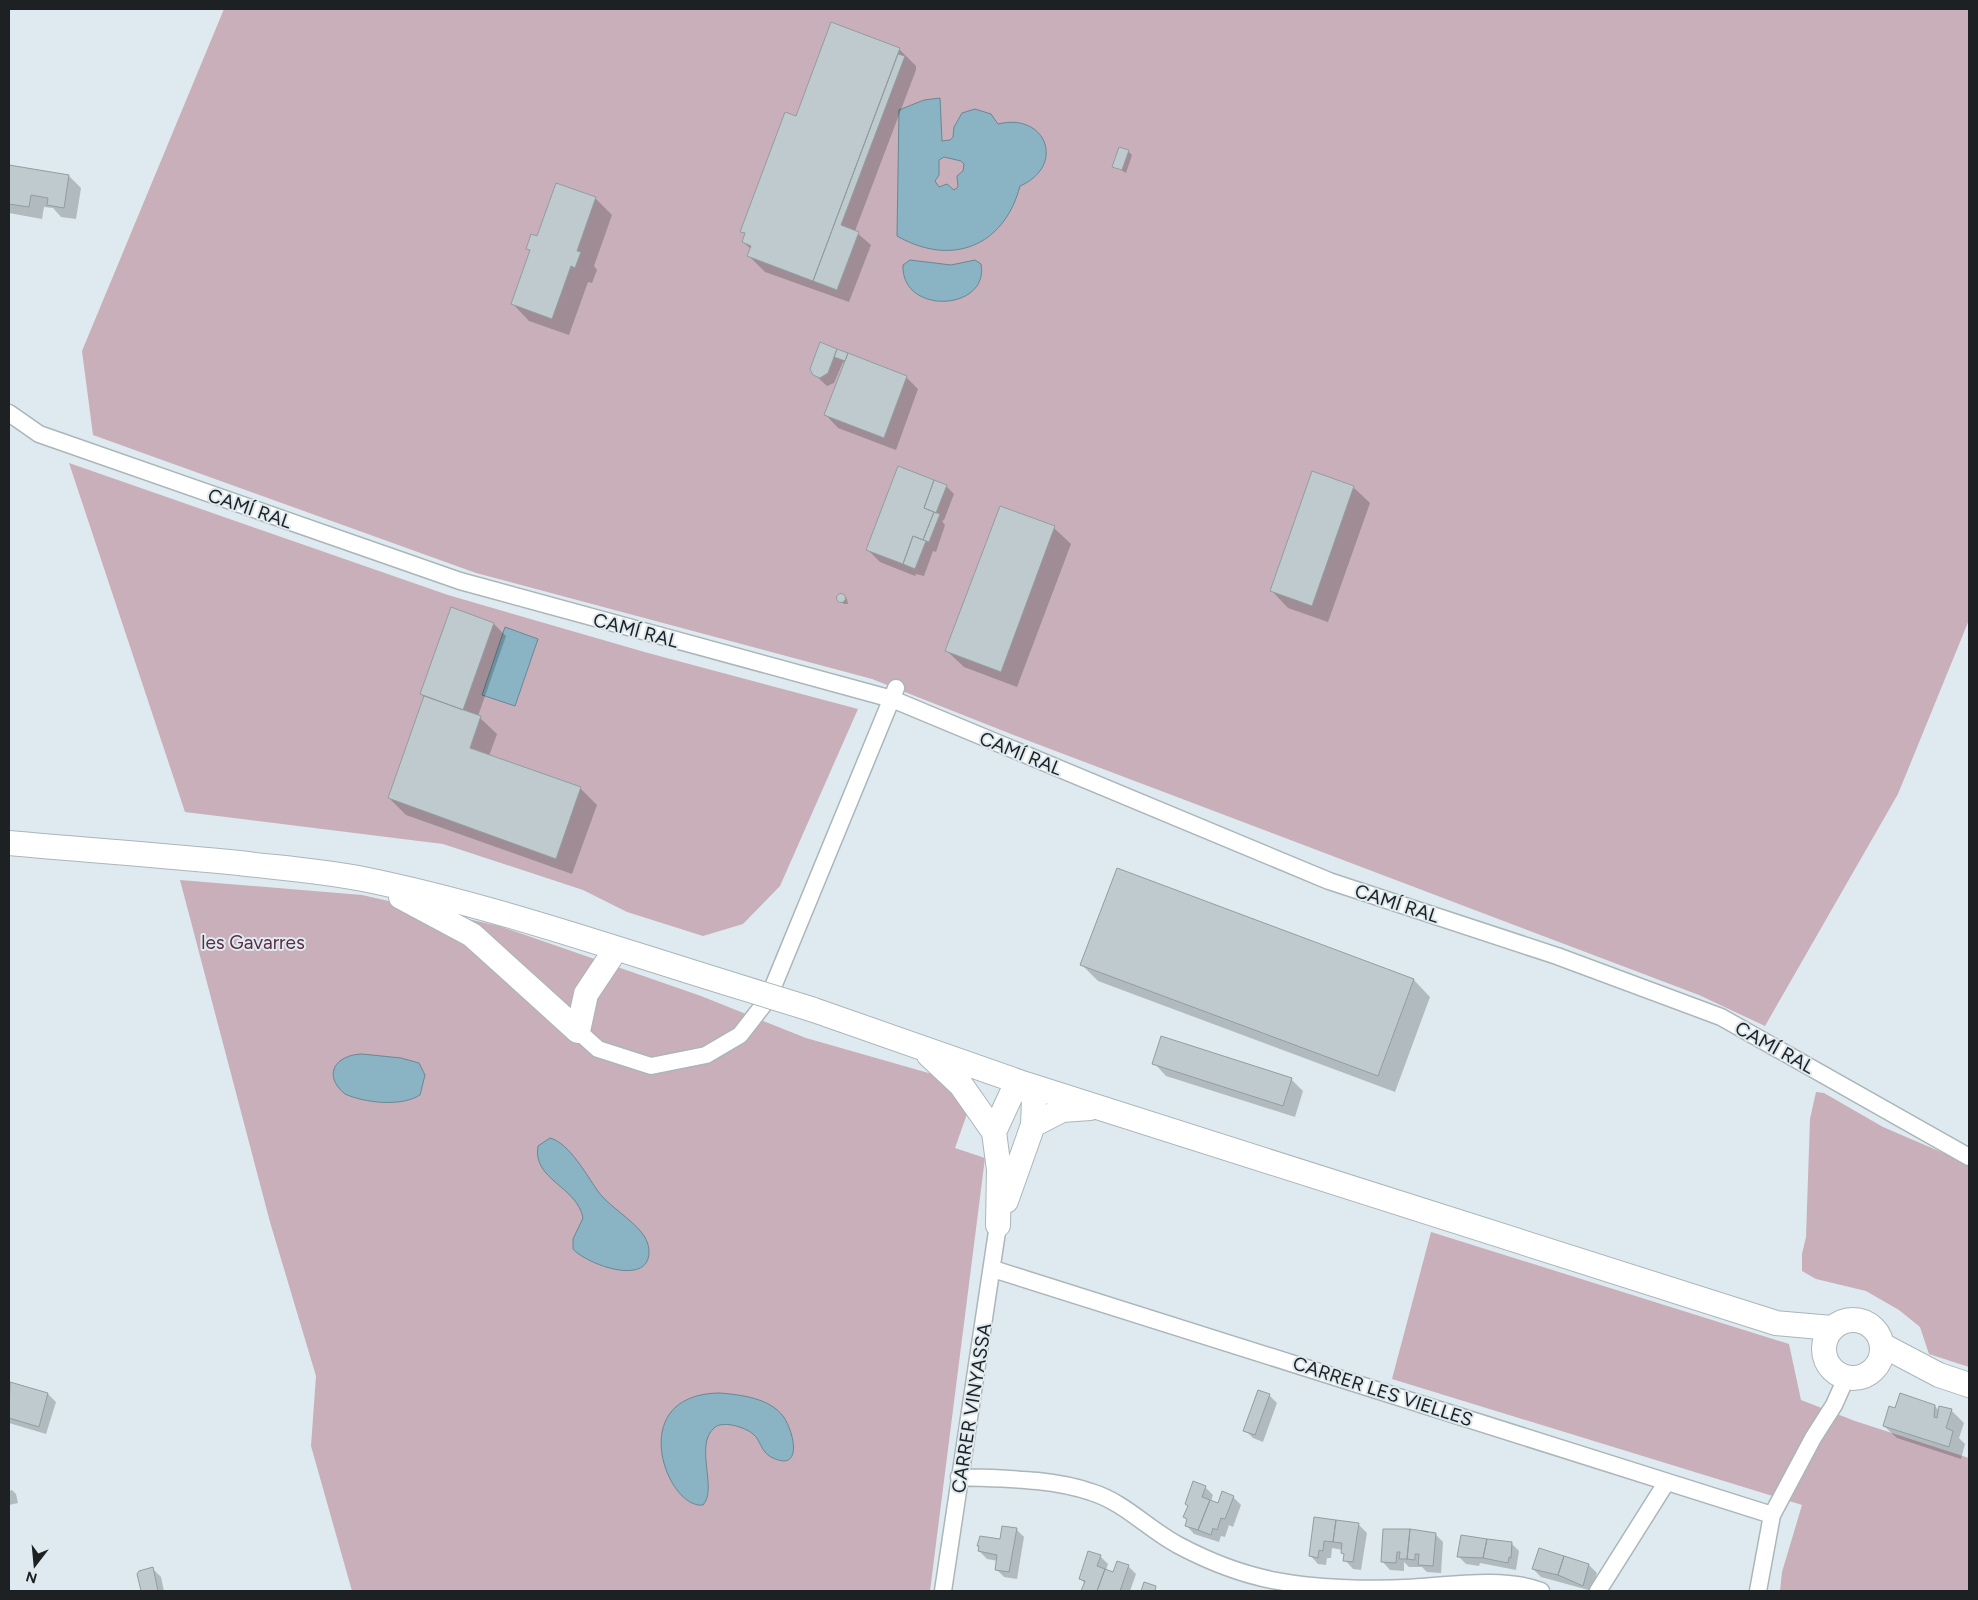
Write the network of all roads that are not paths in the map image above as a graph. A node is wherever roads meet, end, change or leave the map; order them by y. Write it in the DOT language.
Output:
graph roads {
  1 [pos="9,413"];
  2 [pos="894,694"];
  3 [pos="9,844"];
  4 [pos="361,879"];
  5 [pos="616,949"];
  6 [pos="578,1031"];
  7 [pos="922,1048"];
  8 [pos="1025,1084"];
  9 [pos="1097,1108"];
  10 [pos="1033,1125"];
  11 [pos="994,1132"];
  12 [pos="1969,1157"];
  13 [pos="998,1224"];
  14 [pos="993,1269"];
  15 [pos="1776,1322"];
  16 [pos="1832,1328"];
  17 [pos="1882,1345"];
  18 [pos="1824,1353"];
  19 [pos="1874,1370"];
  20 [pos="1939,1374"];
  21 [pos="1846,1378"];
  22 [pos="1969,1385"];
  23 [pos="959,1477"];
  24 [pos="1666,1483"];
  25 [pos="1772,1515"];
  26 [pos="943,1591"];
  27 [pos="1541,1591"];
  28 [pos="1598,1591"];
  29 [pos="1758,1591"];
  1 -- 2 [label="street, CAMÍ RAL"];
  2 -- 6 [label="street"];
  2 -- 12 [label="street, CAMÍ RAL"];
  3 -- 4 [label="street"];
  4 -- 5 [label="street"];
  4 -- 6 [label="street"];
  5 -- 6 [label="street"];
  5 -- 7 [label="street, bridge"];
  7 -- 8 [label="street"];
  7 -- 11 [label="street"];
  8 -- 9 [label="street"];
  8 -- 10 [label="street"];
  8 -- 11 [label="street"];
  9 -- 10 [label="street"];
  9 -- 15 [label="street"];
  10 -- 13 [label="street"];
  11 -- 13 [label="street"];
  13 -- 14 [label="street, CARRER VINYASSA"];
  14 -- 23 [label="street, CARRER VINYASSA"];
  14 -- 24 [label="street, CARRER LES VIELLES"];
  15 -- 16 [label="street"];
  15 -- 18 [label="street"];
  16 -- 17 [label="street"];
  16 -- 18 [label="street"];
  17 -- 19 [label="street"];
  17 -- 20 [label="street"];
  18 -- 21 [label="street"];
  19 -- 20 [label="street"];
  19 -- 21 [label="street"];
  20 -- 22 [label="street"];
  21 -- 25 [label="street"];
  23 -- 26 [label="street, CARRER VINYASSA"];
  23 -- 27 [label="street"];
  24 -- 25 [label="street, CARRER LES VIELLES"];
  24 -- 28 [label="street"];
  25 -- 29 [label="street"];
}
